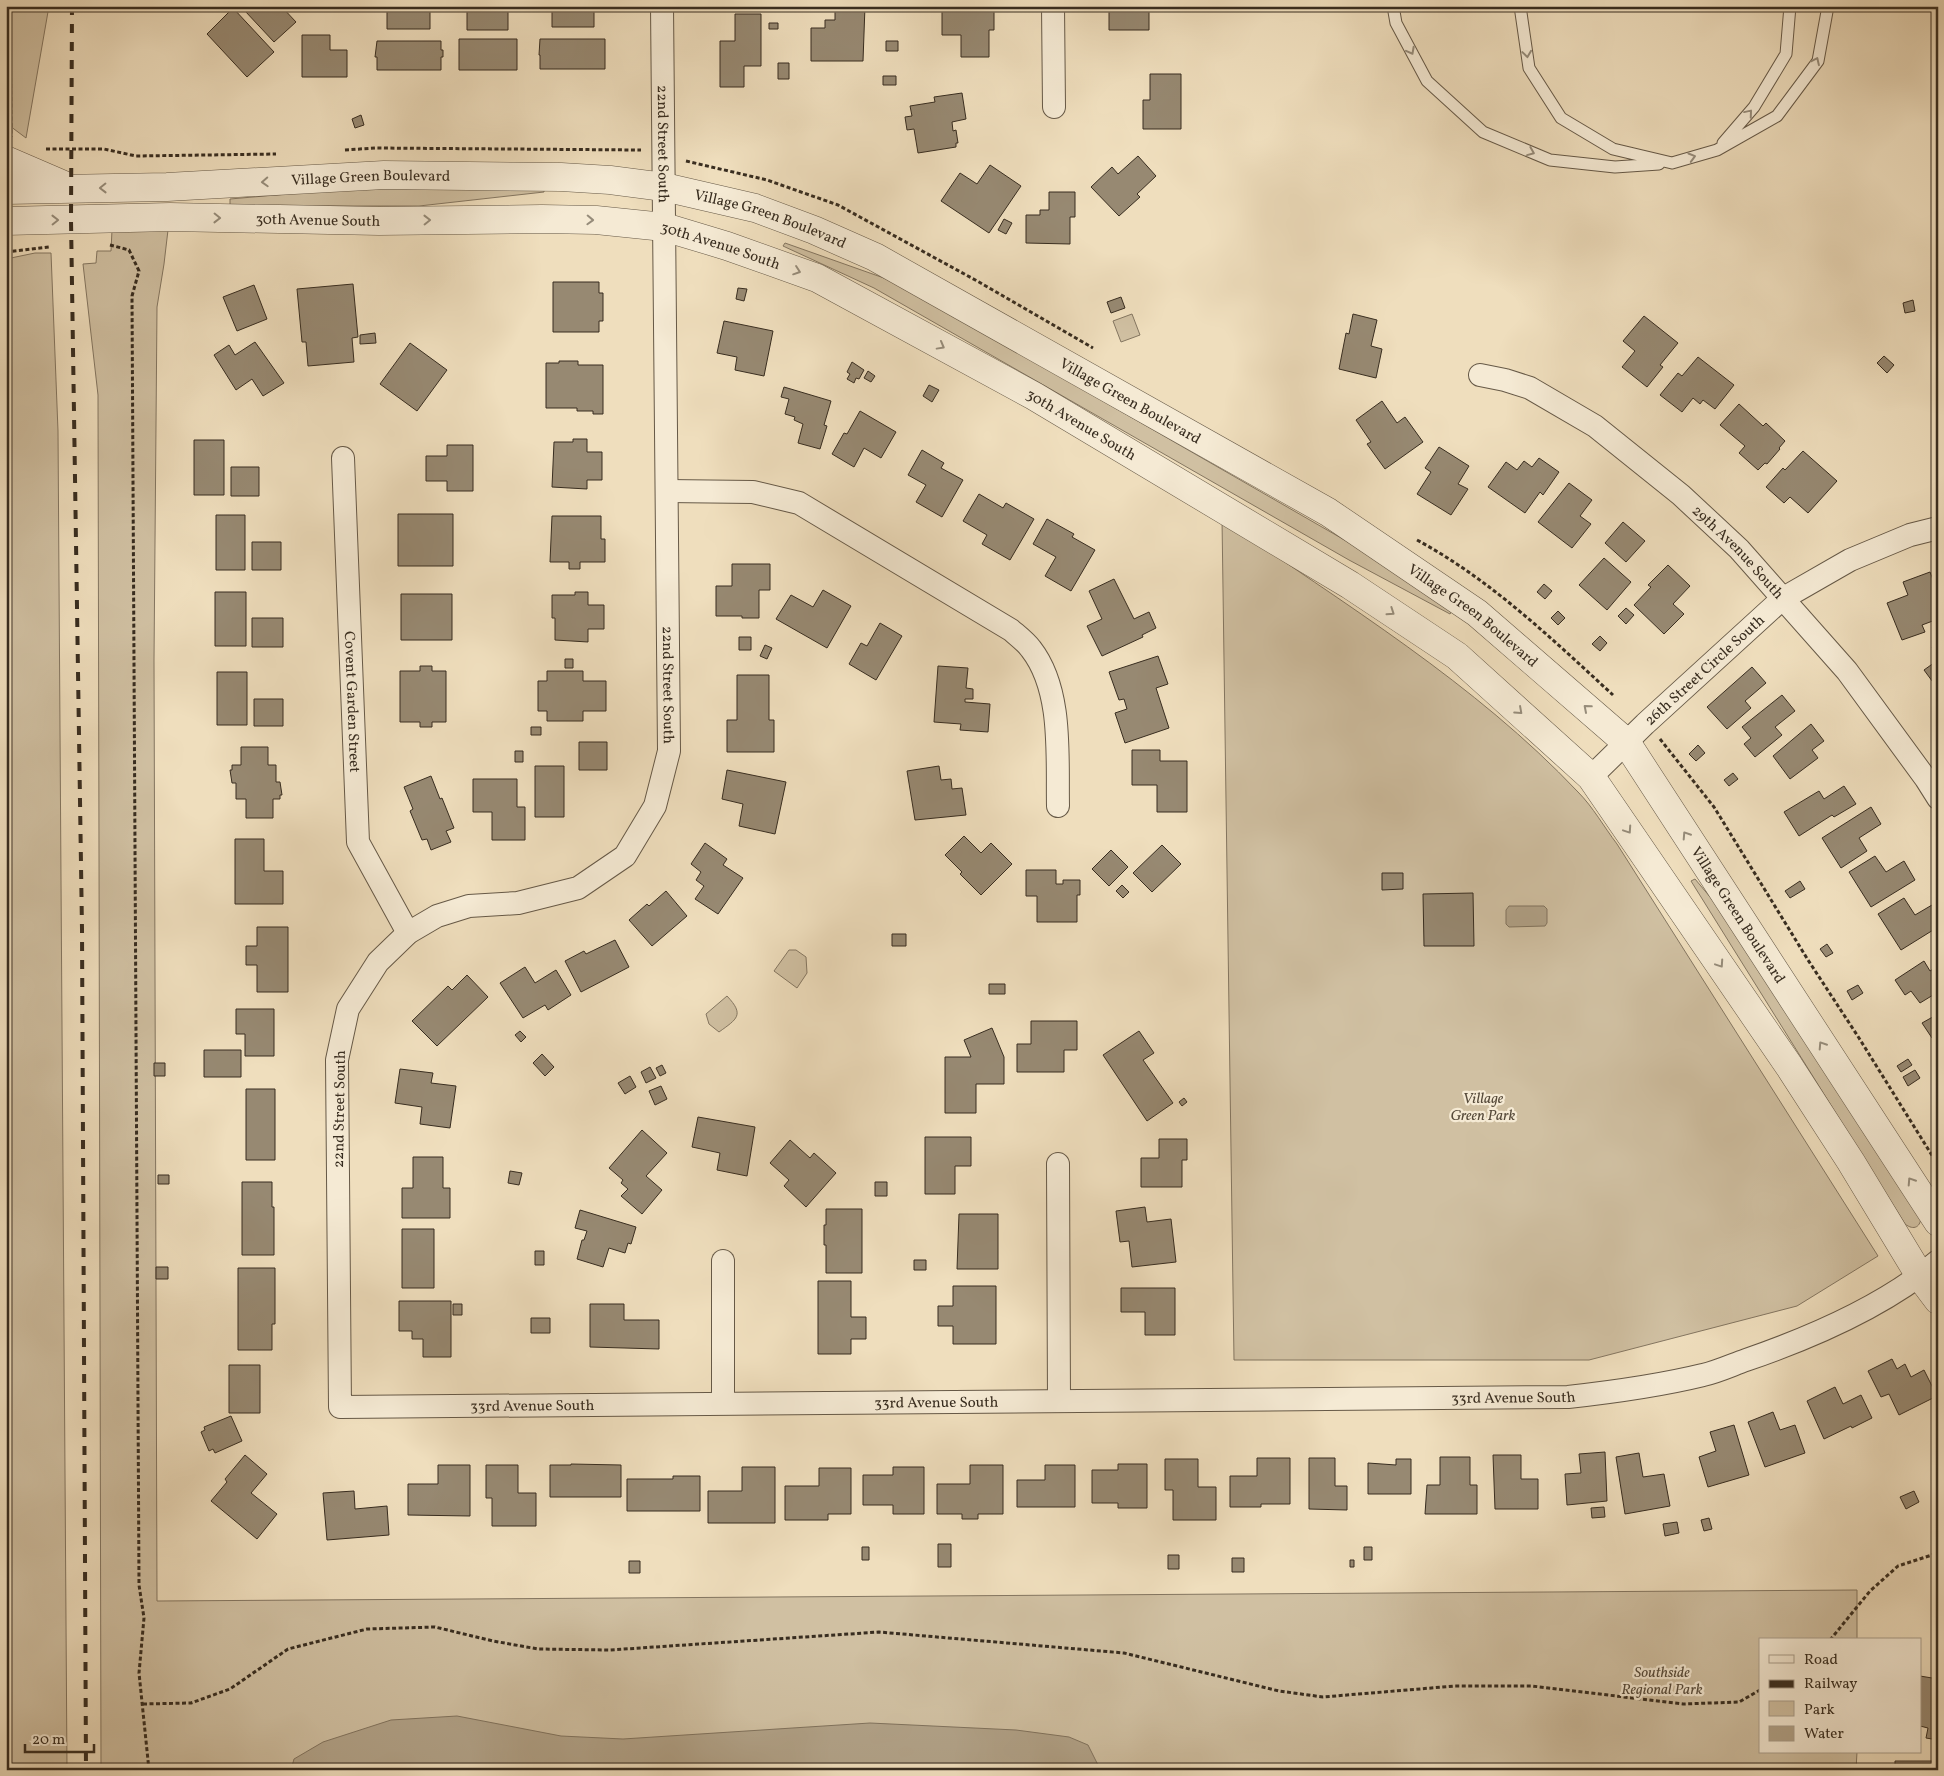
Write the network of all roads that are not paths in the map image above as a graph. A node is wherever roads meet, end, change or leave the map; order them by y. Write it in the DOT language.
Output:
graph roads {
  1 [pos="662,6"];
  2 [pos="1053,6"];
  3 [pos="1393,6"];
  4 [pos="1520,6"];
  5 [pos="1790,6"];
  6 [pos="1828,6"];
  7 [pos="1054,107"];
  8 [pos="12,150"];
  9 [pos="1718,150"];
  10 [pos="1672,163"];
  11 [pos="664,187"];
  12 [pos="72,189"];
  13 [pos="6,190"];
  14 [pos="6,221"];
  15 [pos="664,227"];
  16 [pos="1480,375"];
  17 [pos="343,458"];
  18 [pos="667,491"];
  19 [pos="1938,528"];
  20 [pos="1782,599"];
  21 [pos="1635,733"];
  22 [pos="1591,777"];
  23 [pos="1938,798"];
  24 [pos="1058,806"];
  25 [pos="408,933"];
  26 [pos="1058,1164"];
  27 [pos="1938,1222"];
  28 [pos="723,1260"];
  29 [pos="1929,1269"];
  30 [pos="1938,1300"];
  31 [pos="1059,1401"];
  32 [pos="723,1403"];
  33 [pos="340,1407"];
  1 -- 11 [label="street, 22nd Street South"];
  2 -- 7 [label="street"];
  3 -- 10 [label="lane, one-way"];
  4 -- 10 [label="lane, one-way"];
  9 -- 5 [label="lane, one-way"];
  9 -- 6 [label="lane, one-way"];
  8 -- 12 [label="street"];
  10 -- 9 [label="lane, one-way"];
  11 -- 12 [label="street, Village Green Boulevard, one-way"];
  11 -- 15 [label="street, 22nd Street South"];
  21 -- 11 [label="street, Village Green Boulevard, one-way"];
  12 -- 13 [label="street, Village Green Boulevard"];
  14 -- 15 [label="street, 30th Avenue South, one-way"];
  15 -- 18 [label="street, 22nd Street South"];
  15 -- 22 [label="street, 30th Avenue South, one-way"];
  16 -- 20 [label="street, 29th Avenue South"];
  17 -- 25 [label="street, Covent Garden Street"];
  18 -- 24 [label="street"];
  18 -- 25 [label="street, 22nd Street South"];
  19 -- 20 [label="street, 26th Street Circle South"];
  20 -- 21 [label="street, 26th Street Circle South"];
  20 -- 23 [label="street, 29th Avenue South"];
  21 -- 22 [label="street, 26th Street Circle South"];
  27 -- 21 [label="street, Village Green Boulevard, one-way"];
  22 -- 29 [label="street, one-way"];
  25 -- 33 [label="street, 22nd Street South"];
  26 -- 31 [label="street"];
  28 -- 32 [label="street"];
  29 -- 30 [label="street"];
  29 -- 31 [label="street, 33rd Avenue South"];
  31 -- 32 [label="street, 33rd Avenue South"];
  32 -- 33 [label="street, 33rd Avenue South"];
}
